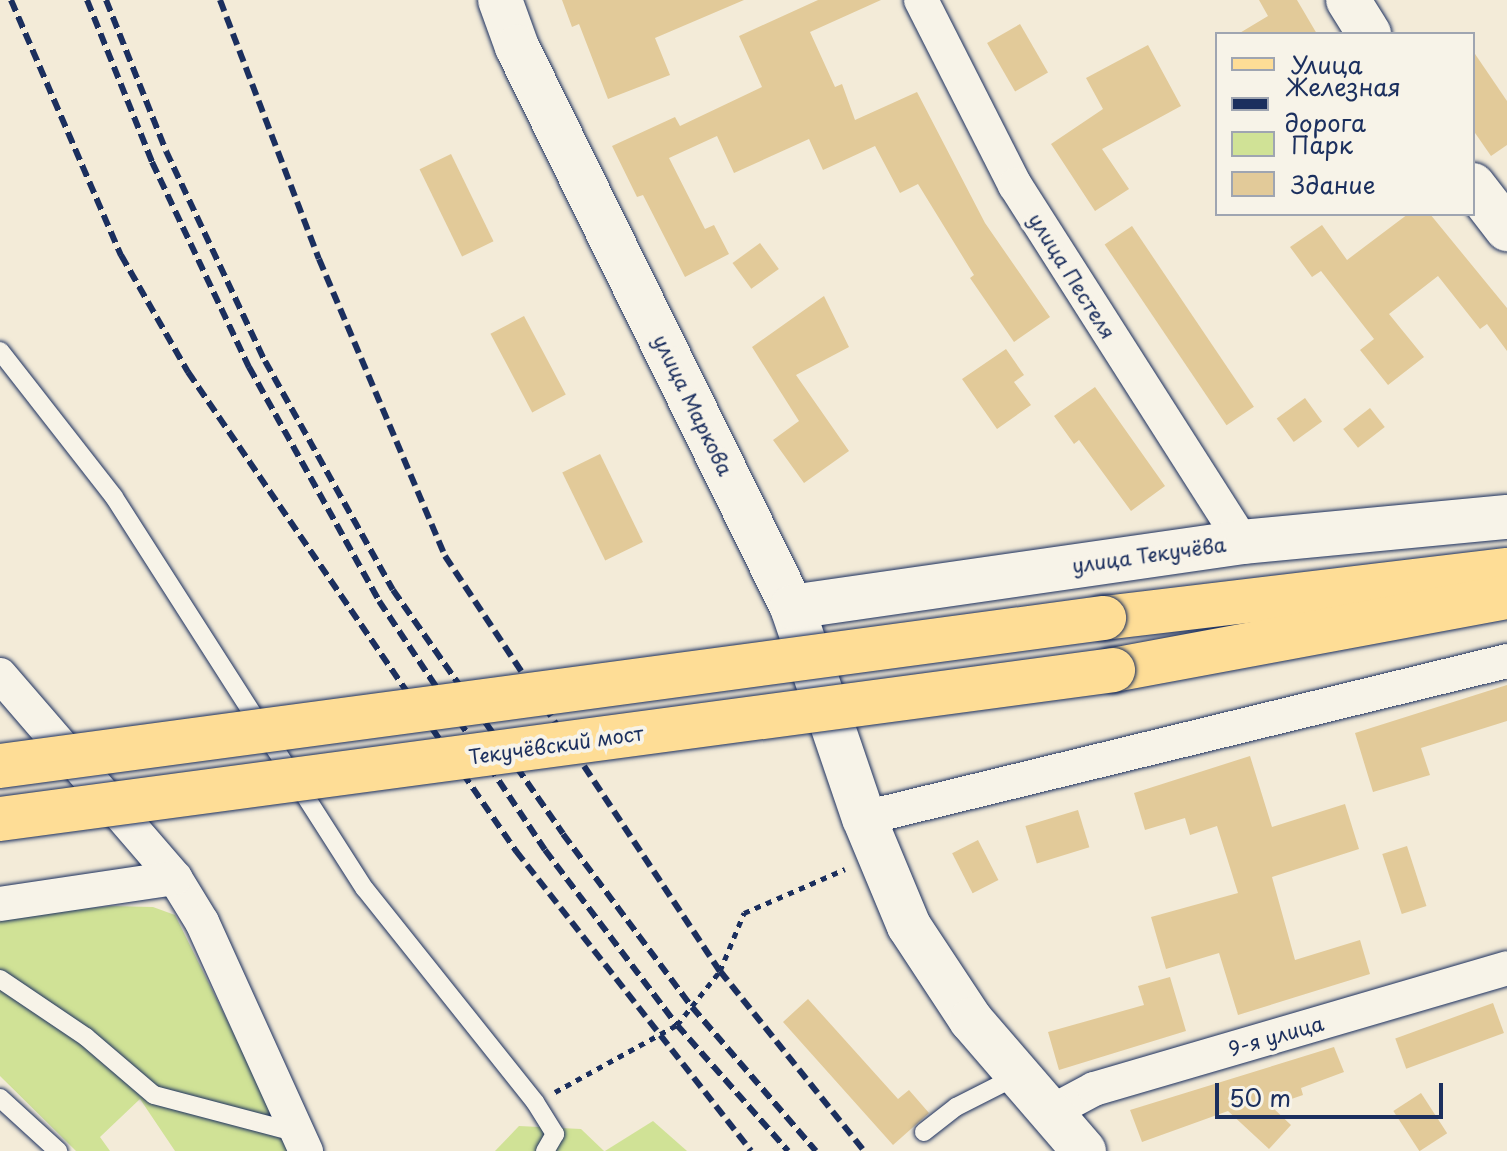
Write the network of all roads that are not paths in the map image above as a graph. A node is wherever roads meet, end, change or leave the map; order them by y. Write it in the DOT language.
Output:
graph roads {
  1 [pos="500,0"];
  2 [pos="921,0"];
  3 [pos="1348,0"];
  4 [pos="1368,32"];
  5 [pos="1475,188"];
  6 [pos="1507,229"];
  7 [pos="0,351"];
  8 [pos="1507,517"];
  9 [pos="1242,542"];
  10 [pos="1507,570"];
  11 [pos="1507,597"];
  12 [pos="792,607"];
  13 [pos="1507,661"];
  14 [pos="0,675"];
  15 [pos="0,766"];
  16 [pos="0,819"];
  17 [pos="871,836"];
  18 [pos="175,878"];
  19 [pos="0,904"];
  20 [pos="1505,974"];
  21 [pos="0,979"];
  22 [pos="1017,1076"];
  23 [pos="0,1098"];
  24 [pos="1049,1113"];
  25 [pos="924,1132"];
  26 [pos="302,1142"];
  27 [pos="58,1151"];
  28 [pos="545,1151"];
  29 [pos="1084,1151"];
  1 -- 12 [label="street, улица Маркова"];
  2 -- 9 [label="street, улица Пестеля"];
  3 -- 4 [label="street"];
  5 -- 6 [label="street"];
  7 -- 28 [label="lane"];
  8 -- 9 [label="street, улица Текучёва"];
  9 -- 12 [label="street, улица Текучёва"];
  10 -- 15 [label="main road, bridge"];
  11 -- 16 [label="main road, Текучёвский мост, bridge"];
  12 -- 17 [label="street, улица Маркова"];
  13 -- 17 [label="street"];
  14 -- 18 [label="street"];
  17 -- 22 [label="street, улица Маркова"];
  18 -- 19 [label="street"];
  18 -- 26 [label="street"];
  20 -- 24 [label="street, 9-я улица"];
  21 -- 26 [label="lane"];
  22 -- 24 [label="street, улица Маркова"];
  22 -- 25 [label="lane"];
  23 -- 27 [label="lane"];
  24 -- 29 [label="street, улица Маркова"];
}
